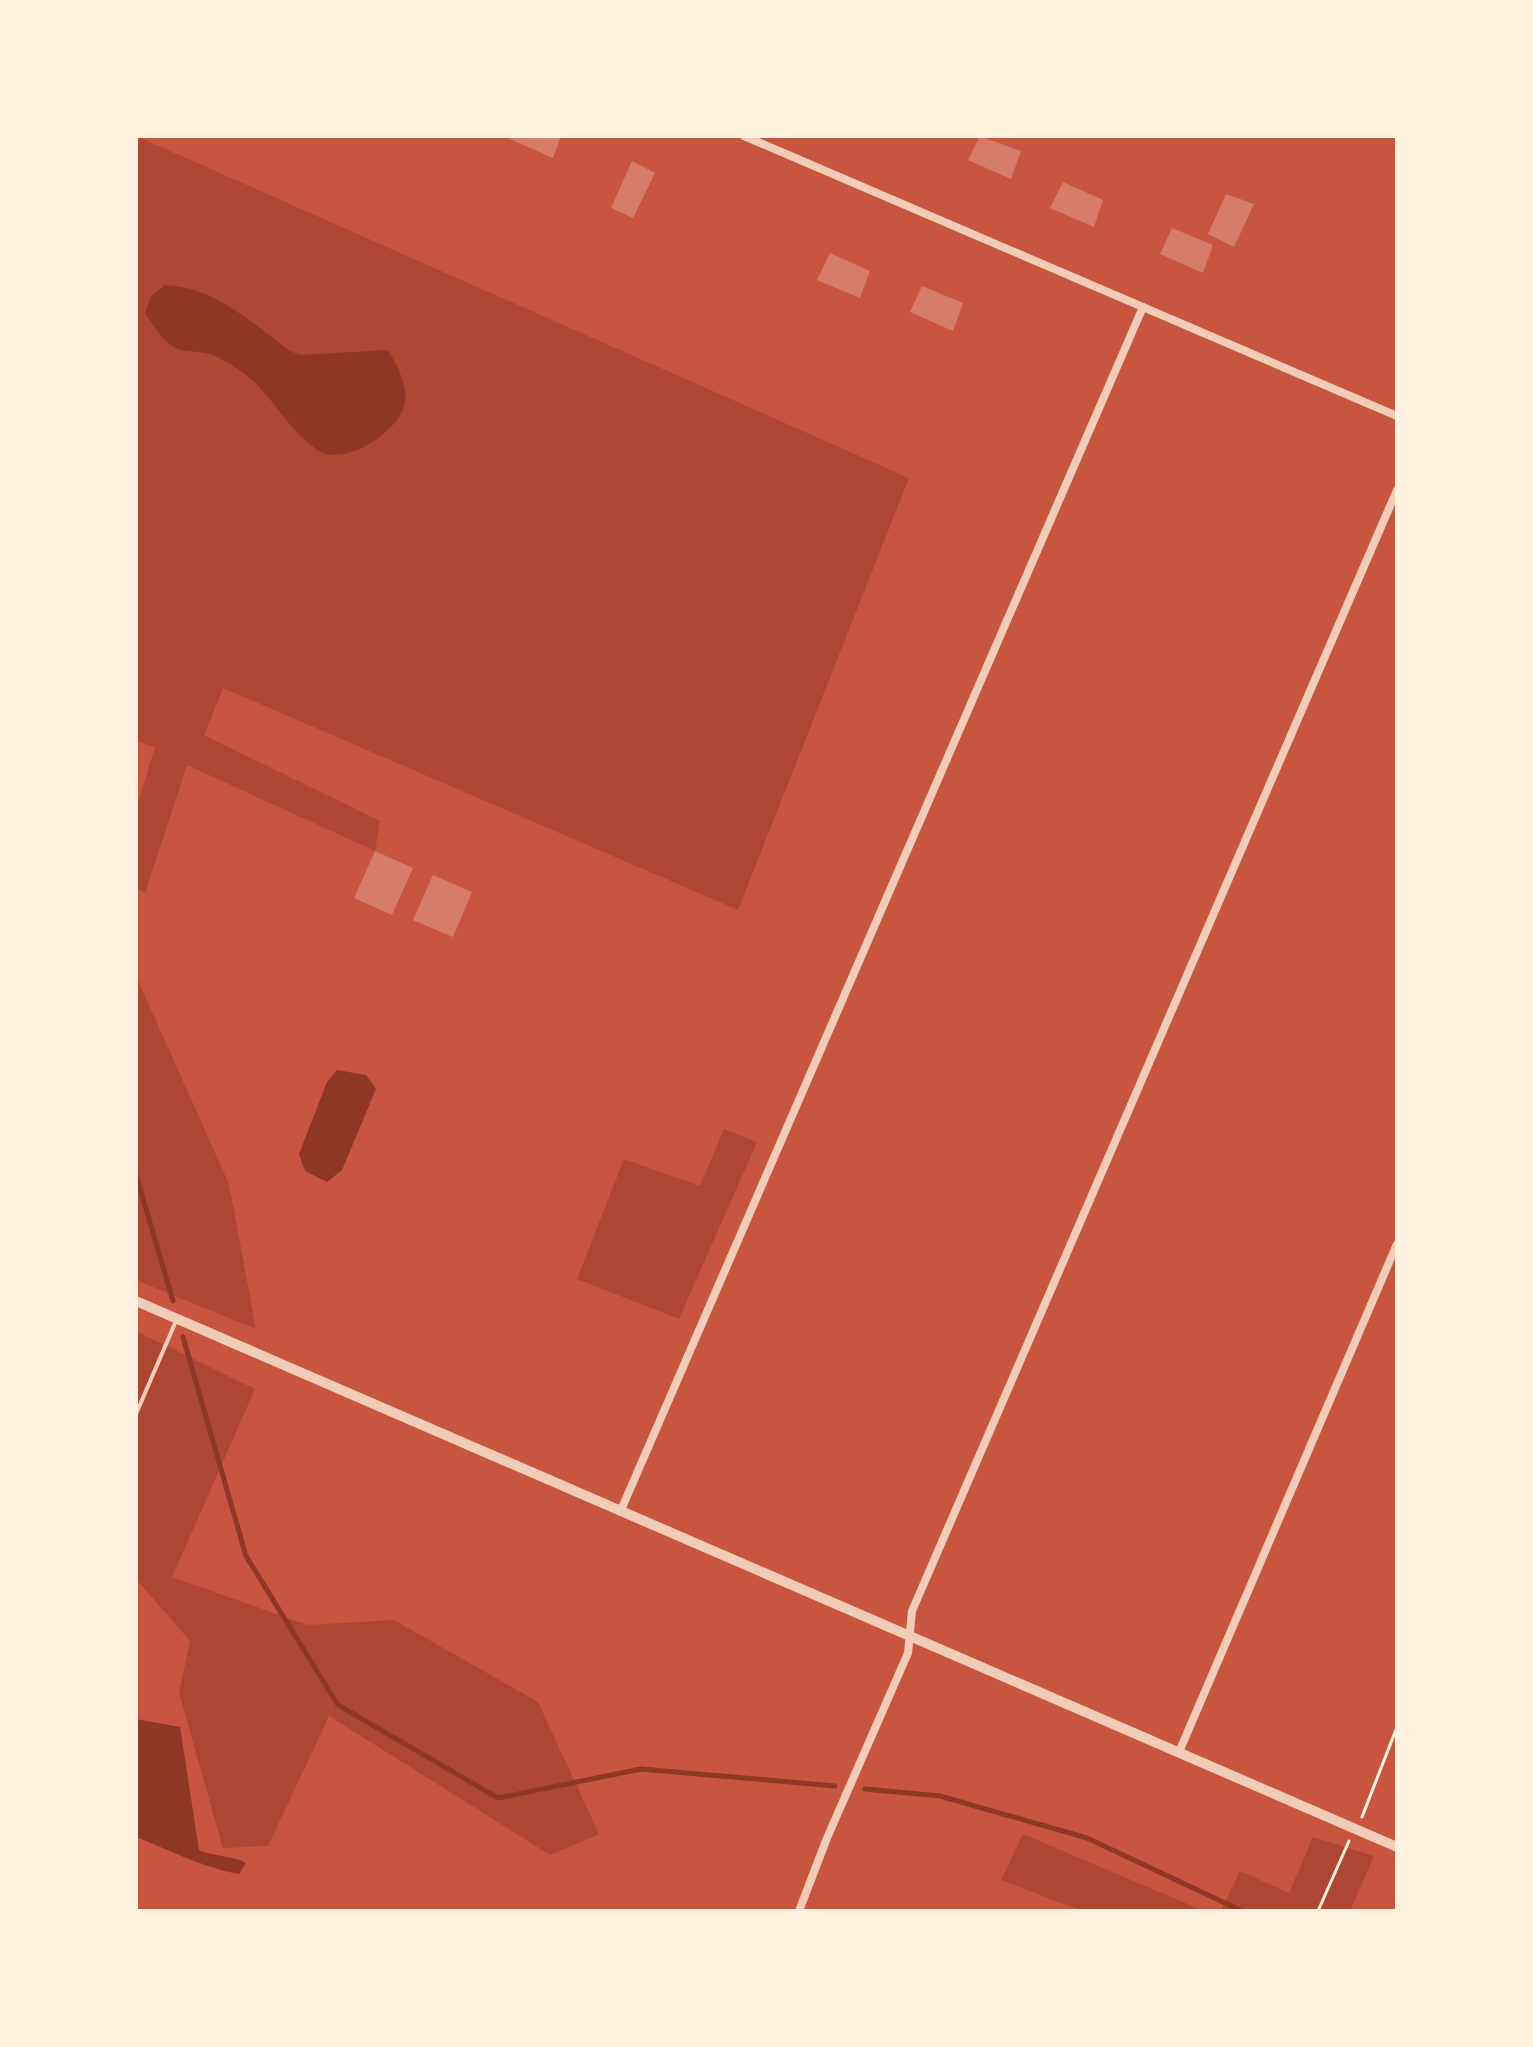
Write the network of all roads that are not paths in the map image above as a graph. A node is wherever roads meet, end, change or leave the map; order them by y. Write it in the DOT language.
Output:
graph roads {
  1 [pos="744,136"];
  2 [pos="1143,307"];
  3 [pos="1397,416"];
  4 [pos="1397,490"];
  5 [pos="1397,1244"];
  6 [pos="136,1301"];
  7 [pos="177,1319"];
  8 [pos="136,1414"];
  9 [pos="621,1510"];
  10 [pos="910,1635"];
  11 [pos="1179,1752"];
  12 [pos="1397,1847"];
  13 [pos="803,1910"];
  1 -- 2 [label="street"];
  2 -- 3 [label="street"];
  2 -- 9 [label="street"];
  4 -- 10 [label="street"];
  5 -- 11 [label="street"];
  6 -- 7 [label="street"];
  7 -- 8 [label="lane"];
  7 -- 9 [label="street"];
  9 -- 10 [label="street"];
  10 -- 11 [label="street"];
  10 -- 13 [label="street"];
  11 -- 12 [label="street"];
}
